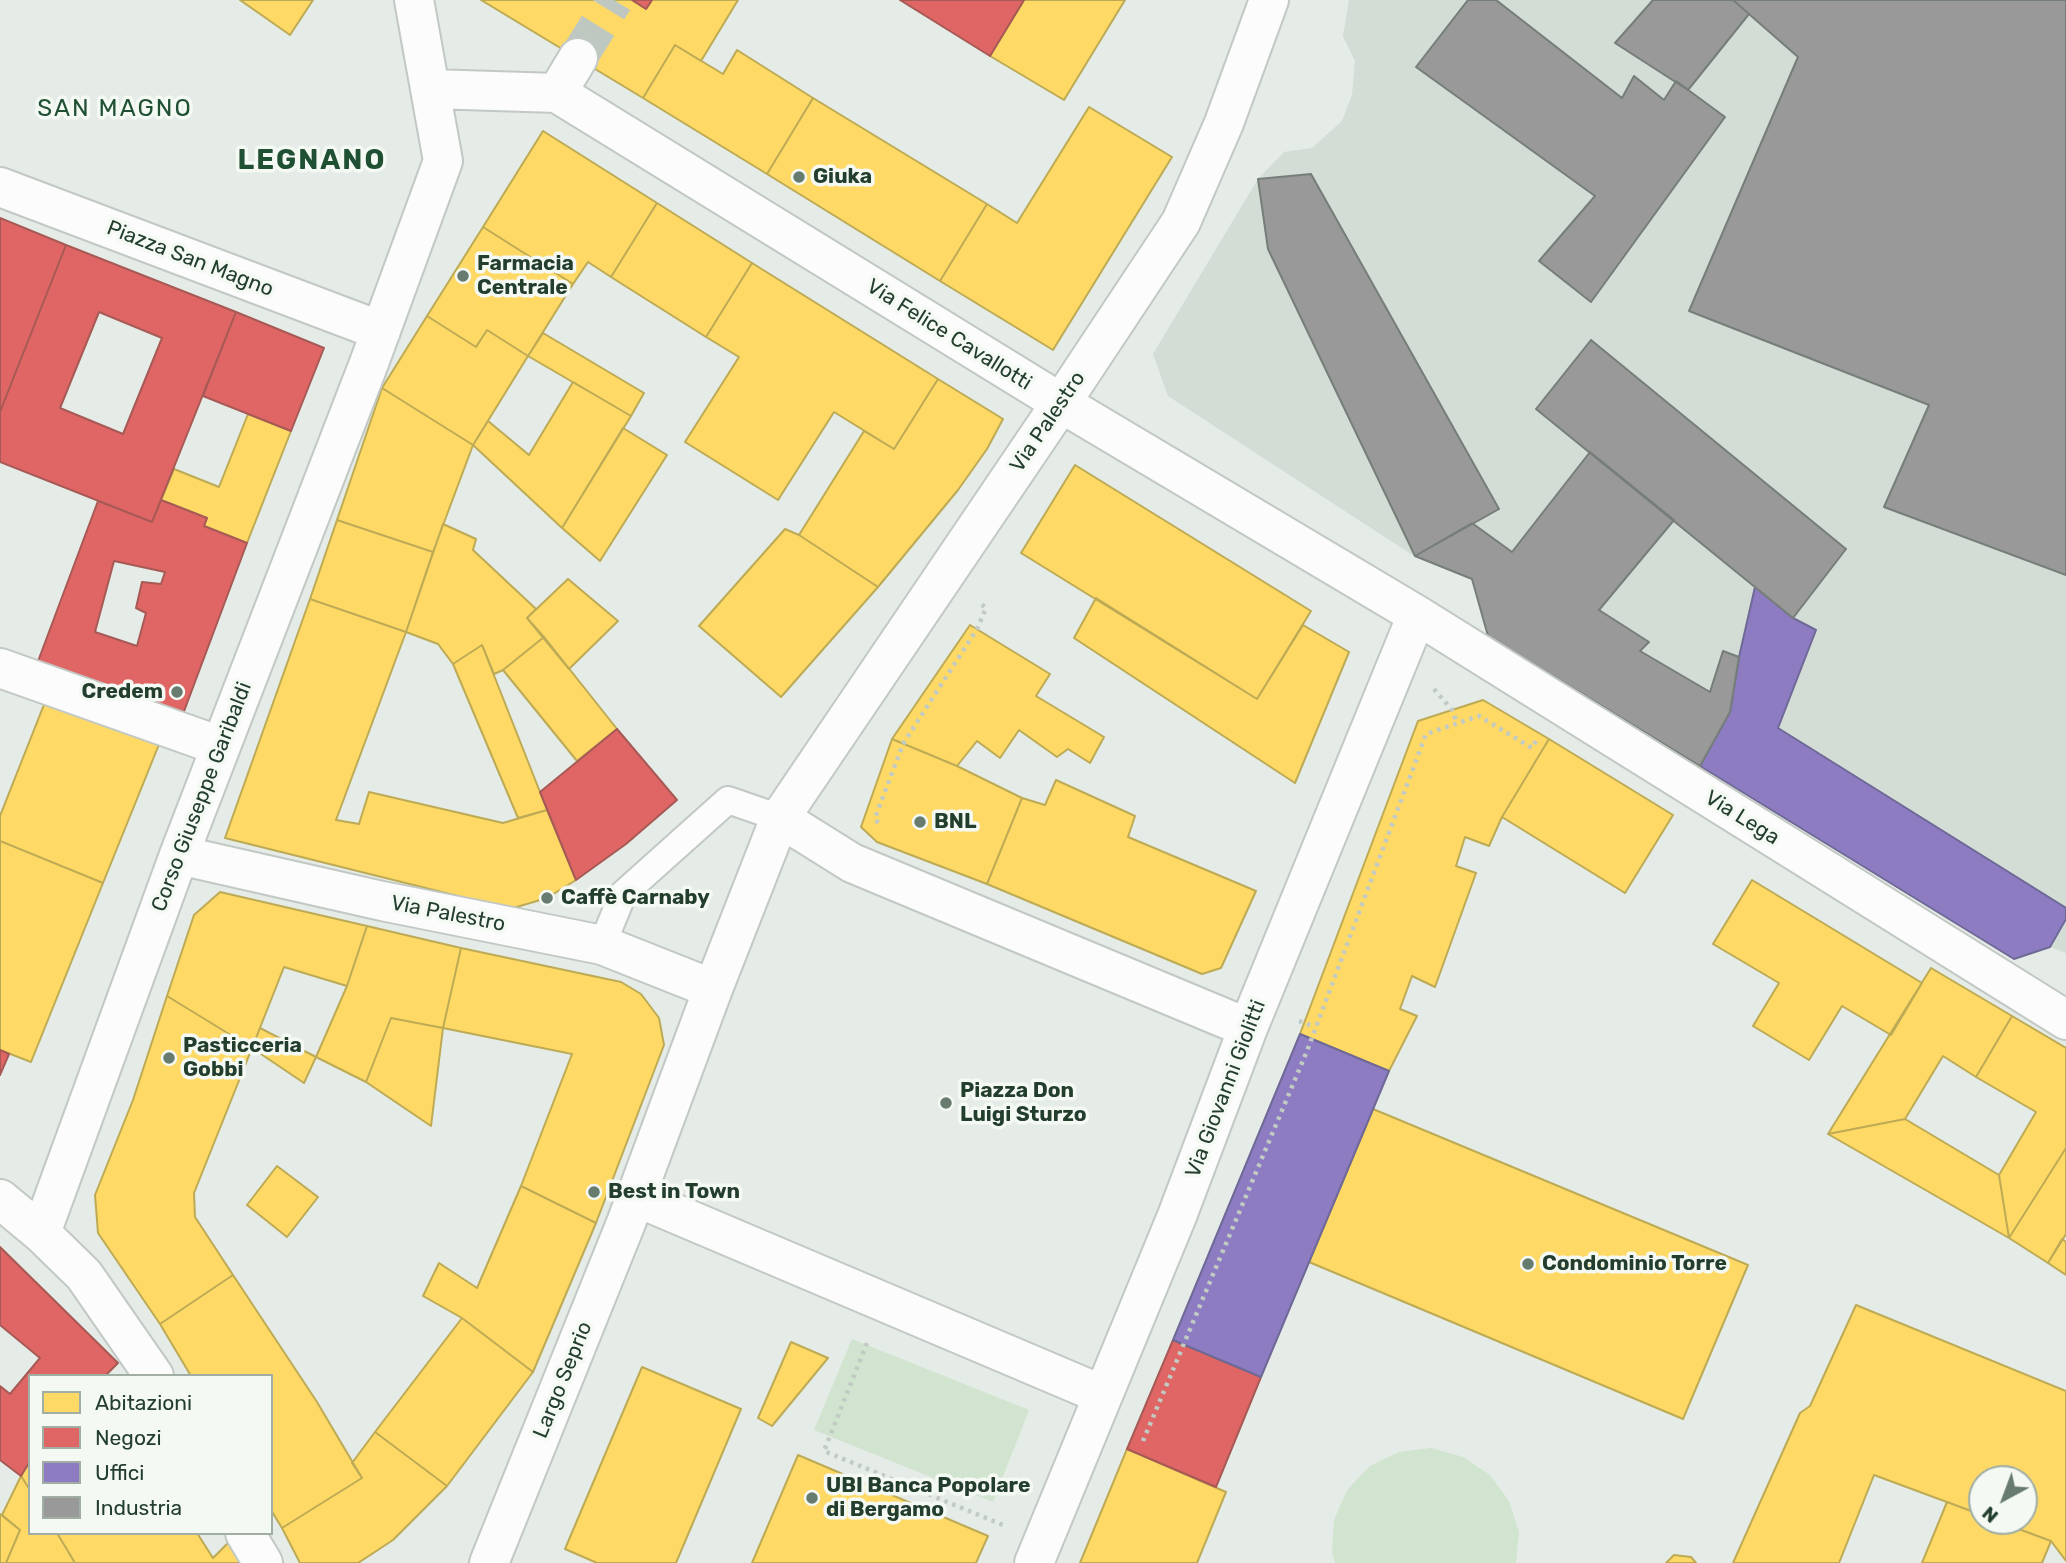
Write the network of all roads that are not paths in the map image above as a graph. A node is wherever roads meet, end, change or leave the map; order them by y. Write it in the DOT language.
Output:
graph roads {
  1 [pos="414,0"];
  2 [pos="1269,0"];
  3 [pos="579,58"];
  4 [pos="431,89"];
  5 [pos="557,93"];
  6 [pos="0,187"];
  7 [pos="375,347"];
  8 [pos="1061,404"];
  9 [pos="1417,615"];
  10 [pos="0,668"];
  11 [pos="220,746"];
  12 [pos="780,818"];
  13 [pos="178,855"];
  14 [pos="602,945"];
  15 [pos="713,989"];
  16 [pos="2066,1020"];
  17 [pos="1248,1028"];
  18 [pos="636,1197"];
  19 [pos="0,1199"];
  20 [pos="41,1233"];
  21 [pos="153,1374"];
  22 [pos="1103,1395"];
  23 [pos="247,1535"];
  24 [pos="1038,1552"];
  25 [pos="263,1563"];
  26 [pos="489,1563"];
  1 -- 4 [label="street"];
  2 -- 8 [label="street, Via Palestro"];
  3 -- 5 [label="street"];
  4 -- 5 [label="street"];
  4 -- 7 [label="street"];
  5 -- 8 [label="street, Via Felice Cavallotti"];
  6 -- 7 [label="street, Piazza San Magno"];
  7 -- 11 [label="street, Corso Giuseppe Garibaldi"];
  8 -- 9 [label="street, Via Felice Cavallotti"];
  8 -- 12 [label="street, Via Palestro"];
  9 -- 16 [label="street, Via Lega"];
  9 -- 17 [label="street, Via Giovanni Giolitti"];
  10 -- 11 [label="street"];
  11 -- 13 [label="street, Corso Giuseppe Garibaldi"];
  12 -- 14 [label="lane"];
  12 -- 15 [label="street"];
  12 -- 17 [label="street"];
  13 -- 14 [label="street, Via Palestro"];
  13 -- 20 [label="street, Corso Giuseppe Garibaldi"];
  14 -- 15 [label="street, Via Palestro"];
  15 -- 18 [label="street"];
  17 -- 22 [label="street, Via Giovanni Giolitti"];
  18 -- 22 [label="street"];
  18 -- 26 [label="street, Largo Seprio"];
  19 -- 20 [label="street"];
  20 -- 21 [label="street"];
  22 -- 24 [label="street, Via Giovanni Giolitti"];
  23 -- 25 [label="street"];
}
